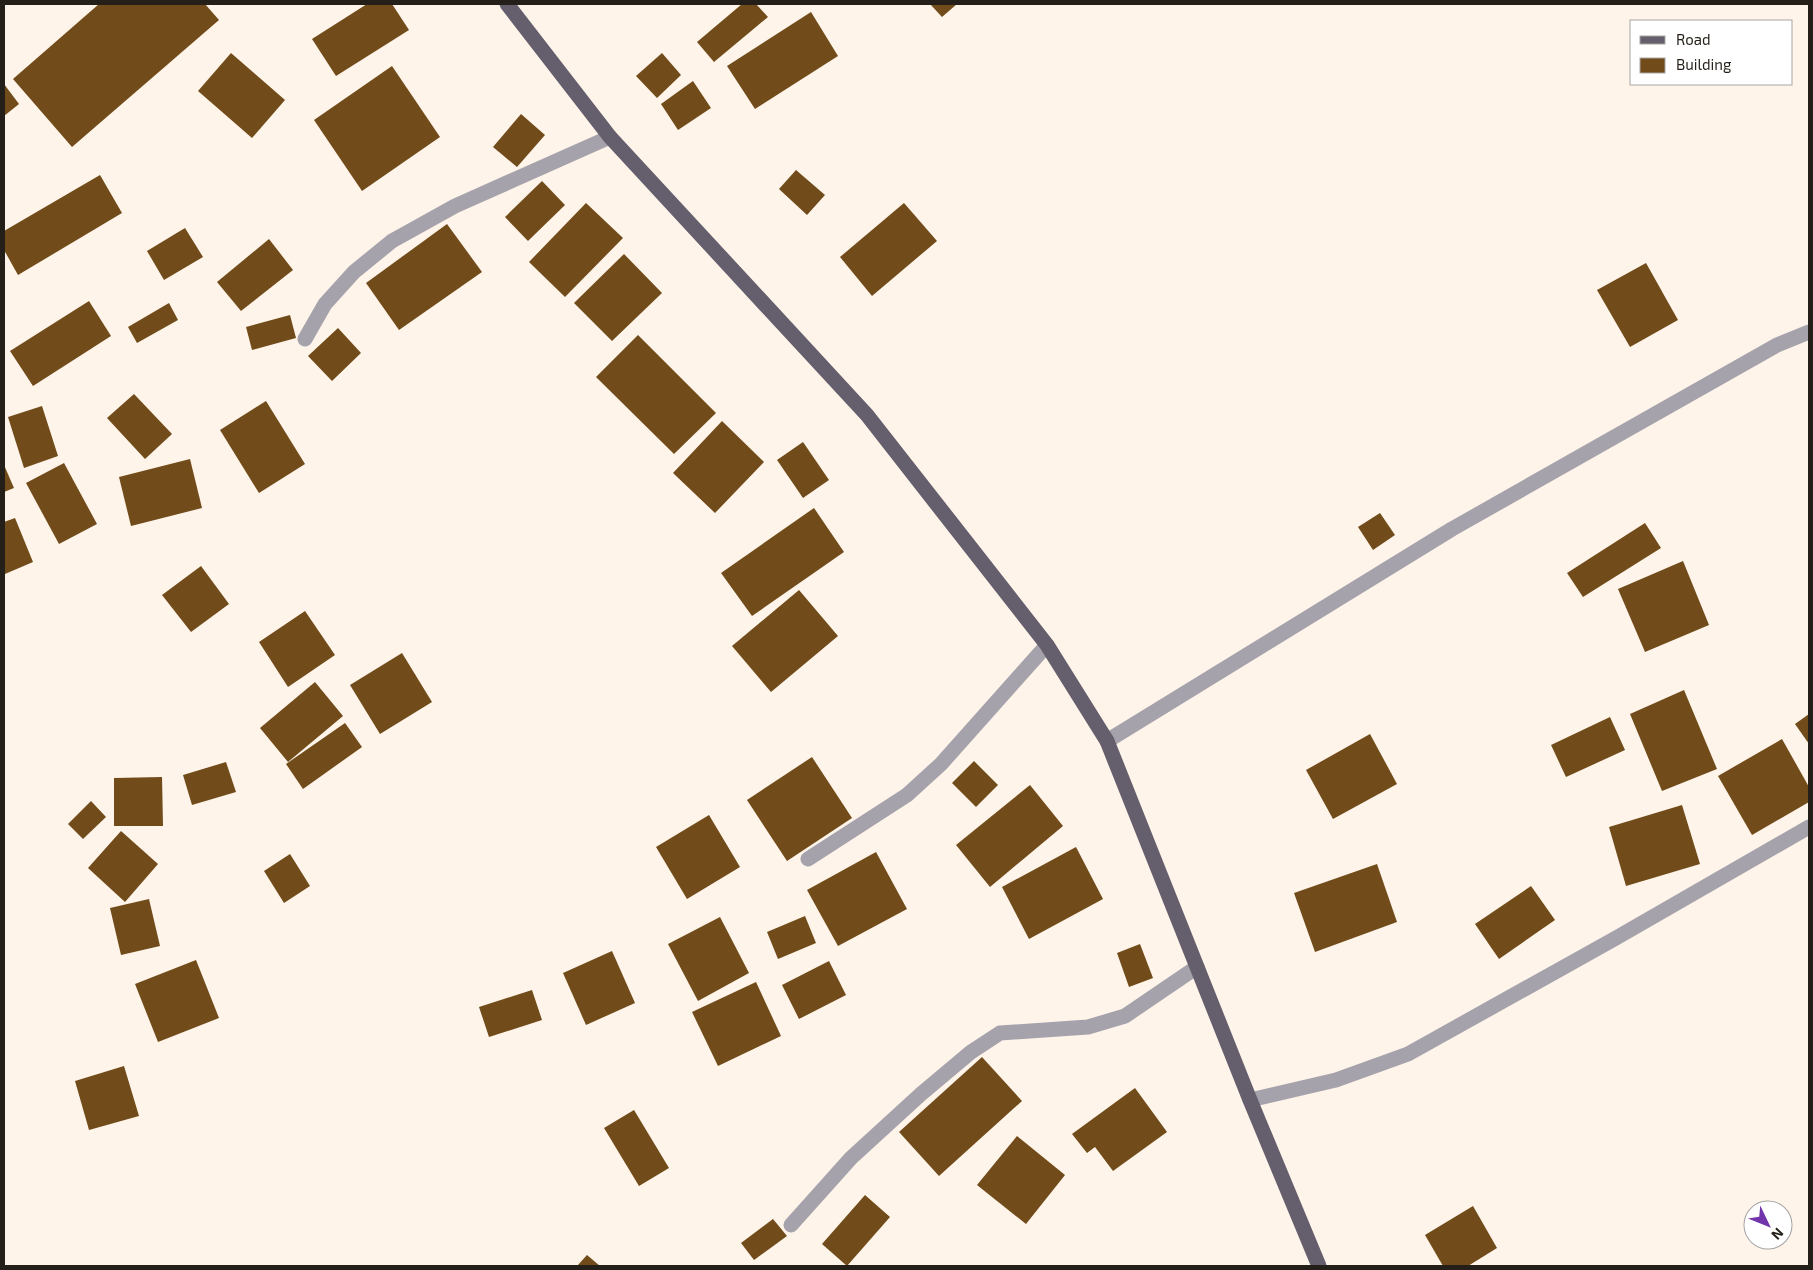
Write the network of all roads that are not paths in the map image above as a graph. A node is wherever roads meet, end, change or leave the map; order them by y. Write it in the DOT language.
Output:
graph roads {
  1 [pos="507,4"];
  2 [pos="610,137"];
  3 [pos="1809,332"];
  4 [pos="306,339"];
  5 [pos="1047,645"];
  6 [pos="1107,741"];
  7 [pos="1809,827"];
  8 [pos="808,859"];
  9 [pos="1197,967"];
  10 [pos="1250,1100"];
  11 [pos="791,1225"];
  12 [pos="1319,1266"];
  1 -- 2 [label="main road"];
  2 -- 4 [label="street"];
  2 -- 5 [label="main road"];
  3 -- 6 [label="street"];
  5 -- 6 [label="main road"];
  5 -- 8 [label="street"];
  6 -- 9 [label="main road"];
  7 -- 10 [label="street"];
  9 -- 10 [label="main road"];
  9 -- 11 [label="street"];
  10 -- 12 [label="main road"];
}
